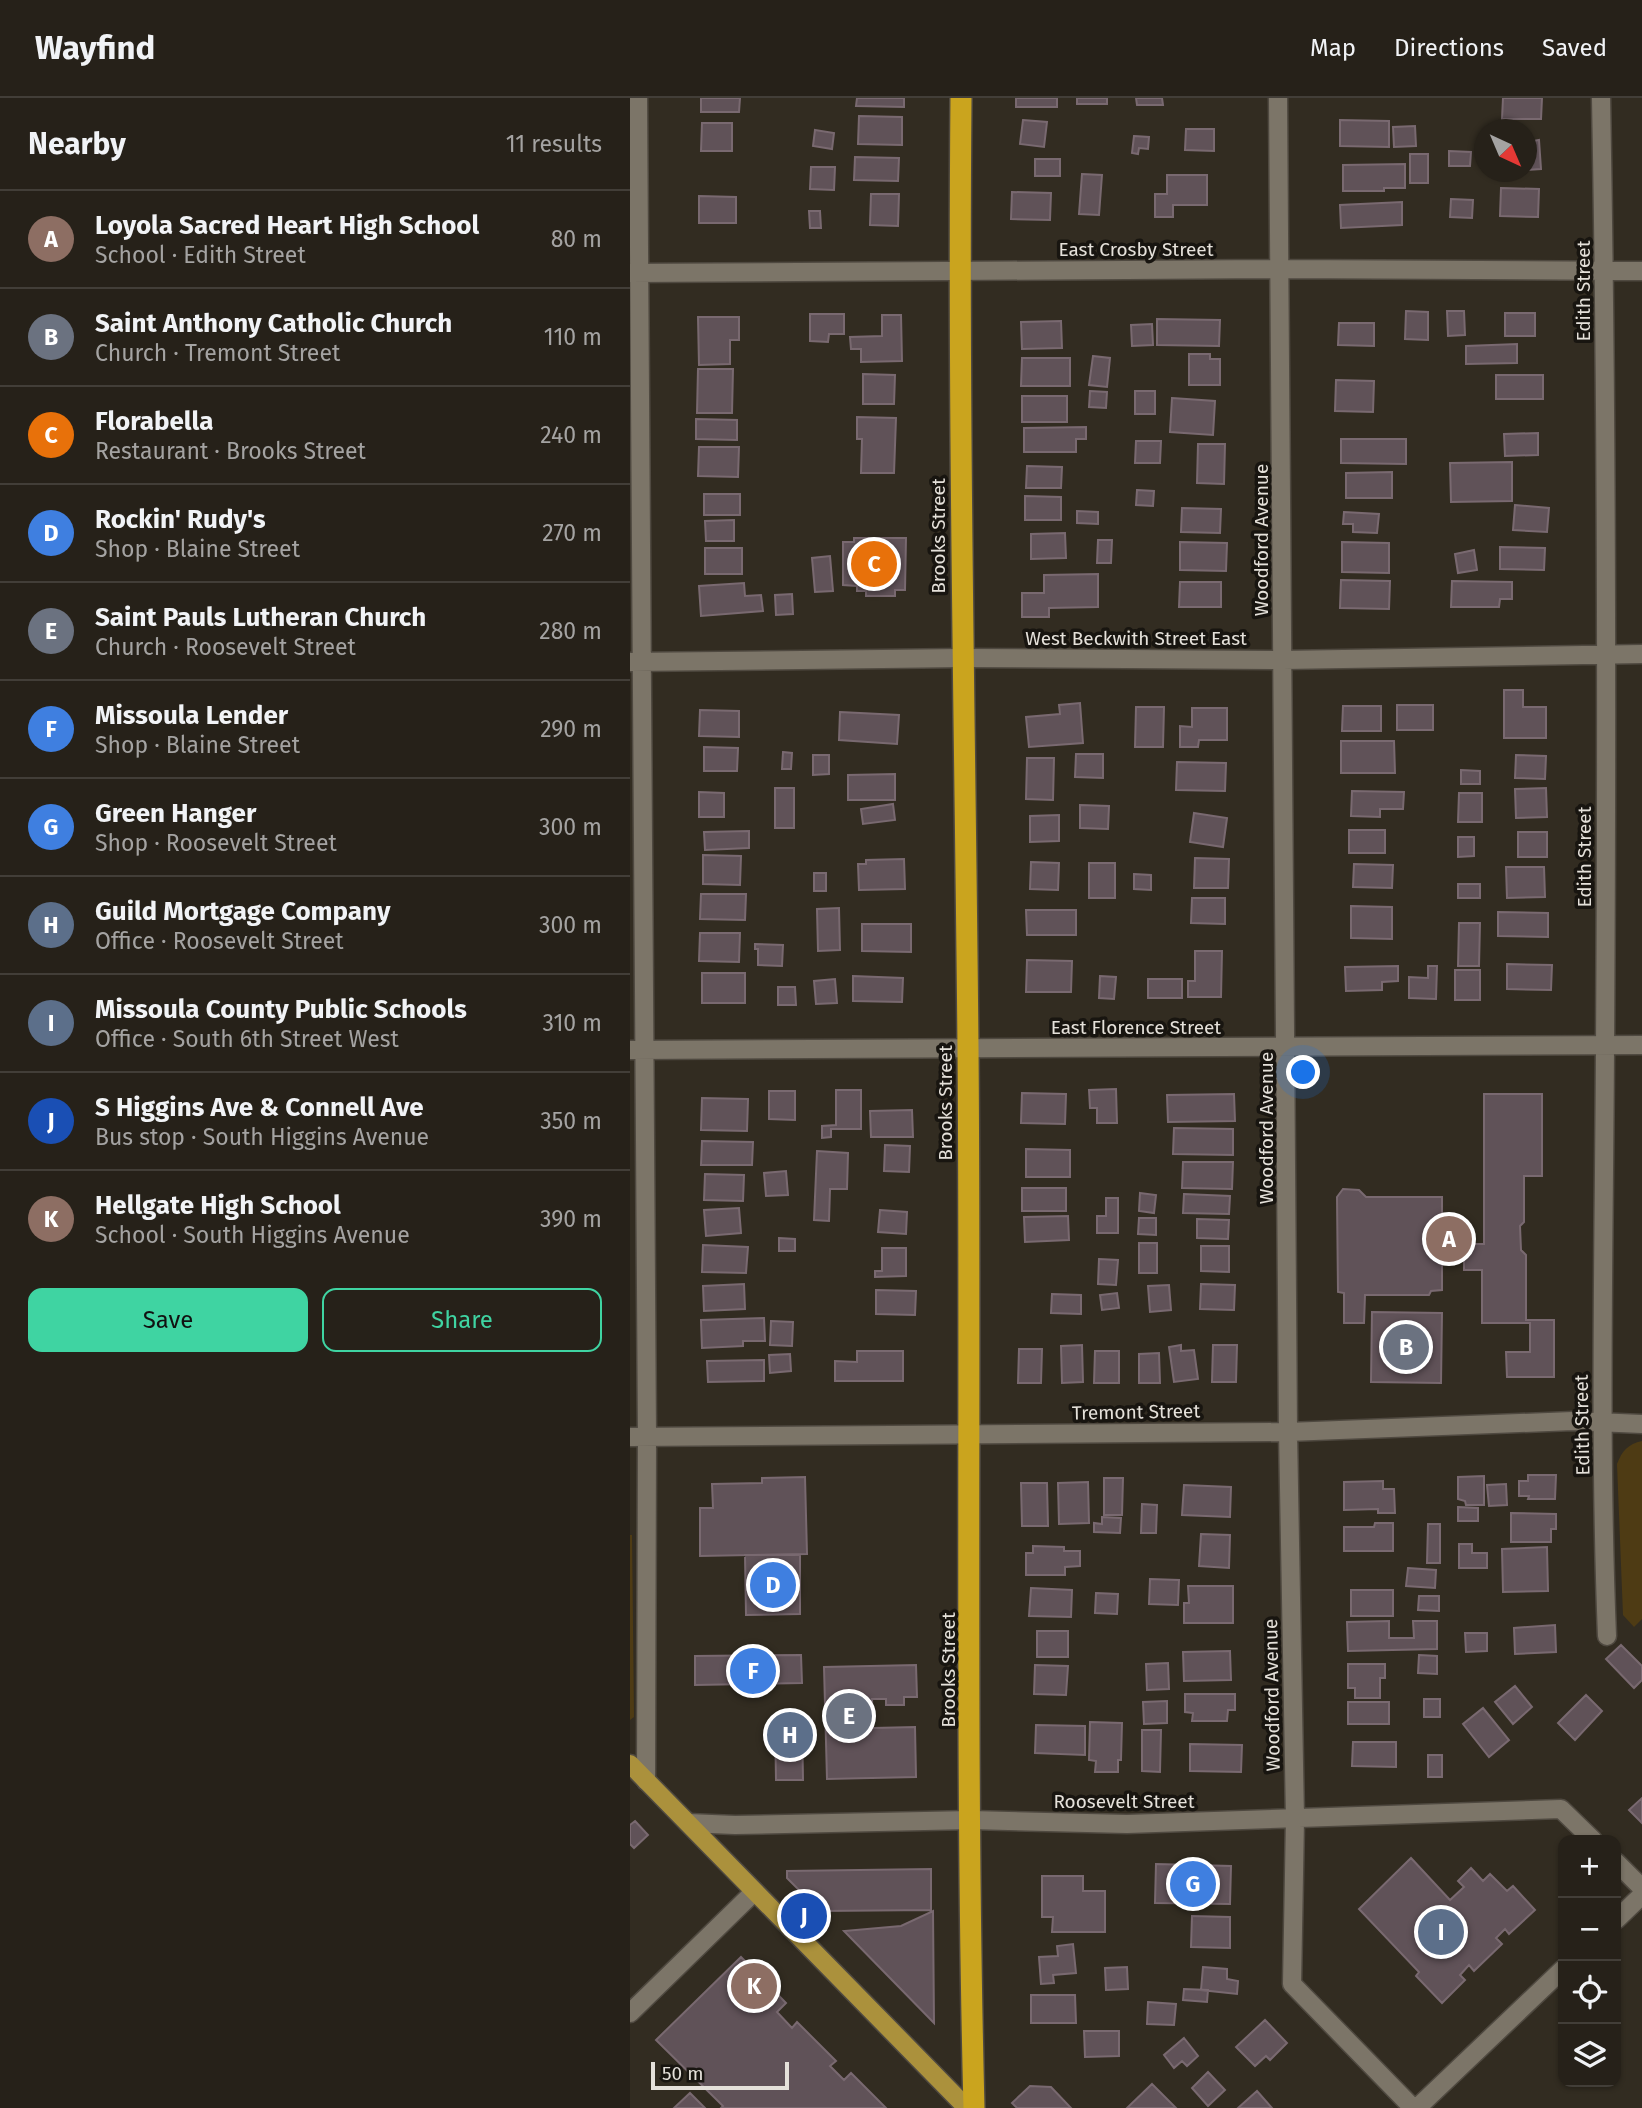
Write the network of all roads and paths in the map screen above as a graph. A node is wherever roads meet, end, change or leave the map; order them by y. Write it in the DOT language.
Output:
graph roads {
  1 [pos="638,98"];
  2 [pos="961,98"];
  3 [pos="1278,98"];
  4 [pos="1601,98"];
  5 [pos="1280,269"];
  6 [pos="959,270"];
  7 [pos="1642,271"];
  8 [pos="1604,272"];
  9 [pos="635,273"];
  10 [pos="1605,653"];
  11 [pos="1642,654"];
  12 [pos="962,658"];
  13 [pos="1283,660"];
  14 [pos="635,662"];
  15 [pos="1605,1045"];
  16 [pos="1642,1045"];
  17 [pos="968,1048"];
  18 [pos="1286,1048"];
  19 [pos="637,1050"];
  20 [pos="1602,1421"];
  21 [pos="1642,1424"];
  22 [pos="1289,1432"];
  23 [pos="970,1435"];
  24 [pos="638,1437"];
  25 [pos="1607,1636"];
  26 [pos="630,1764"];
  27 [pos="646,1781"];
  28 [pos="1295,1819"];
  29 [pos="971,1820"];
  30 [pos="688,1822"];
  31 [pos="1588,1835"];
  32 [pos="1621,1867"];
  33 [pos="1642,1888"];
  34 [pos="754,1892"];
  35 [pos="1642,1895"];
  36 [pos="1621,1915"];
  37 [pos="1558,1974"];
  38 [pos="630,2013"];
  39 [pos="968,2108"];
  40 [pos="974,2108"];
  41 [pos="1415,2108"];
  1 -- 9 [label="street"];
  2 -- 6 [label="highway, Brooks Street"];
  3 -- 5 [label="street, Woodford Avenue"];
  4 -- 8 [label="street, Edith Street"];
  5 -- 6 [label="street, East Crosby Street"];
  5 -- 8 [label="street, East Crosby Street"];
  5 -- 13 [label="street, Woodford Avenue"];
  6 -- 9 [label="street, East Crosby Street"];
  6 -- 12 [label="highway, Brooks Street"];
  7 -- 8 [label="street, East Crosby Street"];
  8 -- 10 [label="street, Edith Street"];
  9 -- 14 [label="street"];
  10 -- 11 [label="street, West Beckwith Street East"];
  10 -- 13 [label="street, West Beckwith Street East"];
  10 -- 15 [label="street, Edith Street"];
  12 -- 13 [label="street, West Beckwith Street East"];
  12 -- 14 [label="street, West Beckwith Street East"];
  12 -- 17 [label="highway, Brooks Street"];
  13 -- 18 [label="street, Woodford Avenue"];
  14 -- 19 [label="street"];
  15 -- 16 [label="street, East Florence Street"];
  15 -- 18 [label="street, East Florence Street"];
  15 -- 20 [label="street, Edith Street"];
  17 -- 18 [label="street, East Florence Street"];
  17 -- 19 [label="street, East Florence Street"];
  17 -- 23 [label="highway, Brooks Street"];
  18 -- 22 [label="street, Woodford Avenue"];
  19 -- 24 [label="street"];
  20 -- 21 [label="street, Tremont Street"];
  20 -- 22 [label="street, Tremont Street"];
  20 -- 25 [label="street, Edith Street"];
  22 -- 23 [label="street, Tremont Street"];
  22 -- 28 [label="street, Woodford Avenue"];
  23 -- 24 [label="street, Tremont Street"];
  23 -- 29 [label="highway, Brooks Street"];
  24 -- 27 [label="street"];
  26 -- 27 [label="main road"];
  27 -- 30 [label="main road"];
  28 -- 29 [label="street, Roosevelt Street"];
  28 -- 31 [label="street, Roosevelt Street"];
  28 -- 41 [label="street, Woodford Avenue"];
  29 -- 30 [label="street, Roosevelt Street"];
  29 -- 40 [label="highway, Brooks Street"];
  30 -- 34 [label="main road"];
  32 -- 33 [label="street"];
  34 -- 38 [label="street"];
  34 -- 39 [label="main road"];
  35 -- 36 [label="street"];
  37 -- 41 [label="street"];
}
